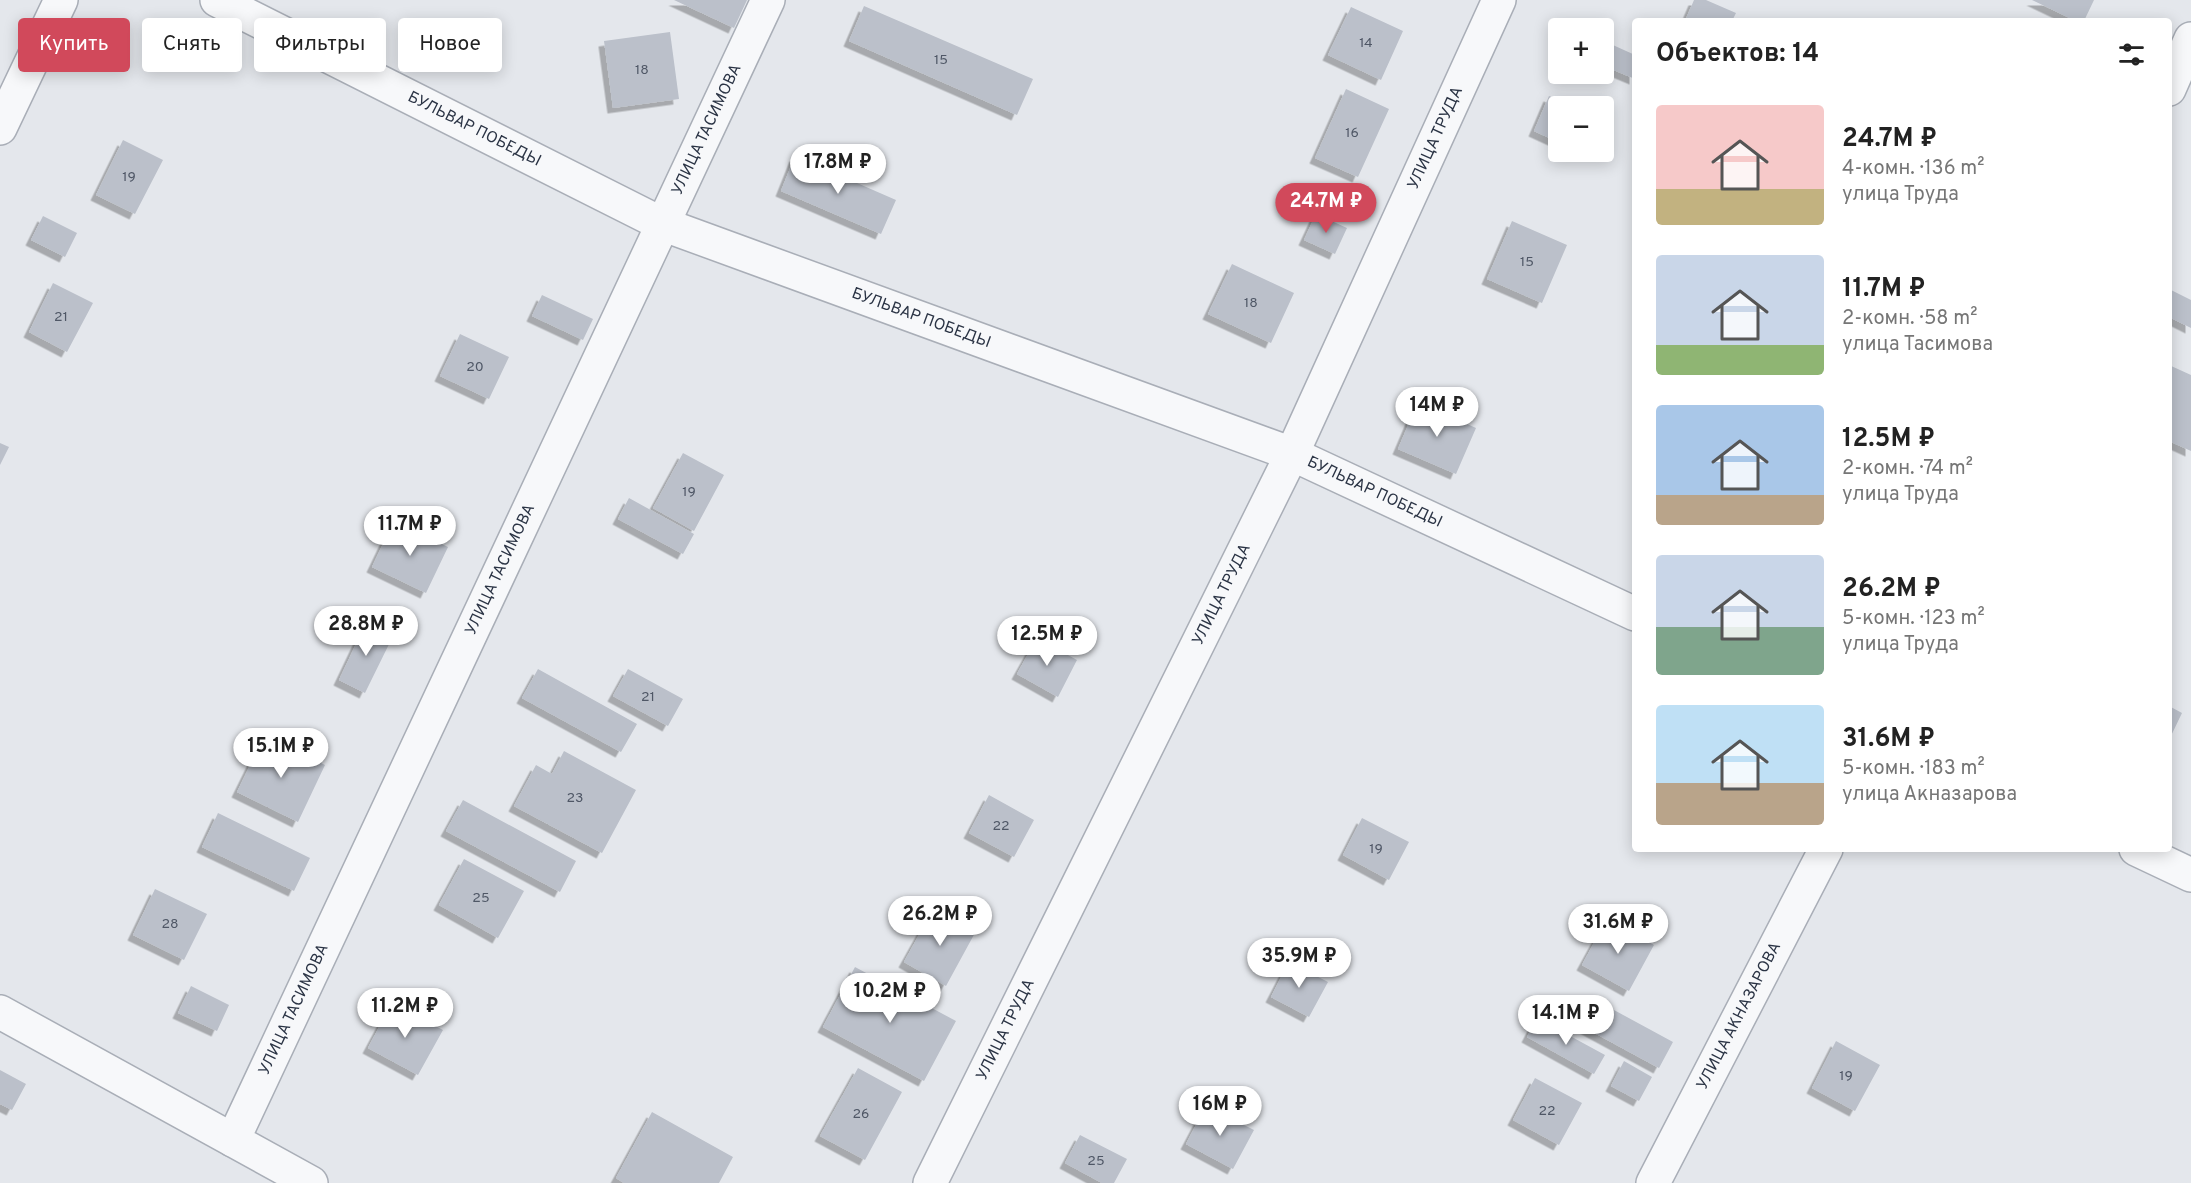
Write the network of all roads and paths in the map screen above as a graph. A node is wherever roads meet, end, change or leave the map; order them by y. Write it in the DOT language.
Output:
graph roads {
  1 [pos="61,0"];
  2 [pos="217,0"];
  3 [pos="768,0"];
  4 [pos="1499,0"];
  5 [pos="2191,39"];
  6 [pos="2172,82"];
  7 [pos="0,128"];
  8 [pos="662,224"];
  9 [pos="1292,454"];
  10 [pos="1632,613"];
  11 [pos="1824,852"];
  12 [pos="2142,852"];
  13 [pos="2191,875"];
  14 [pos="0,1012"];
  15 [pos="233,1140"];
  16 [pos="312,1183"];
  17 [pos="930,1183"];
  18 [pos="1653,1183"];
  1 -- 7 [label="street"];
  2 -- 8 [label="street, БУЛЬВАР ПОБЕДЫ"];
  3 -- 8 [label="street, УЛИЦА ТАСИМОВА"];
  4 -- 9 [label="street, УЛИЦА ТРУДА"];
  5 -- 6 [label="street"];
  8 -- 9 [label="street, БУЛЬВАР ПОБЕДЫ"];
  8 -- 15 [label="street, УЛИЦА ТАСИМОВА"];
  9 -- 10 [label="street, БУЛЬВАР ПОБЕДЫ"];
  9 -- 17 [label="street, УЛИЦА ТРУДА"];
  11 -- 18 [label="street, УЛИЦА АКНАЗАРОВА"];
  12 -- 13 [label="street"];
  14 -- 15 [label="street"];
  15 -- 16 [label="street"];
}
